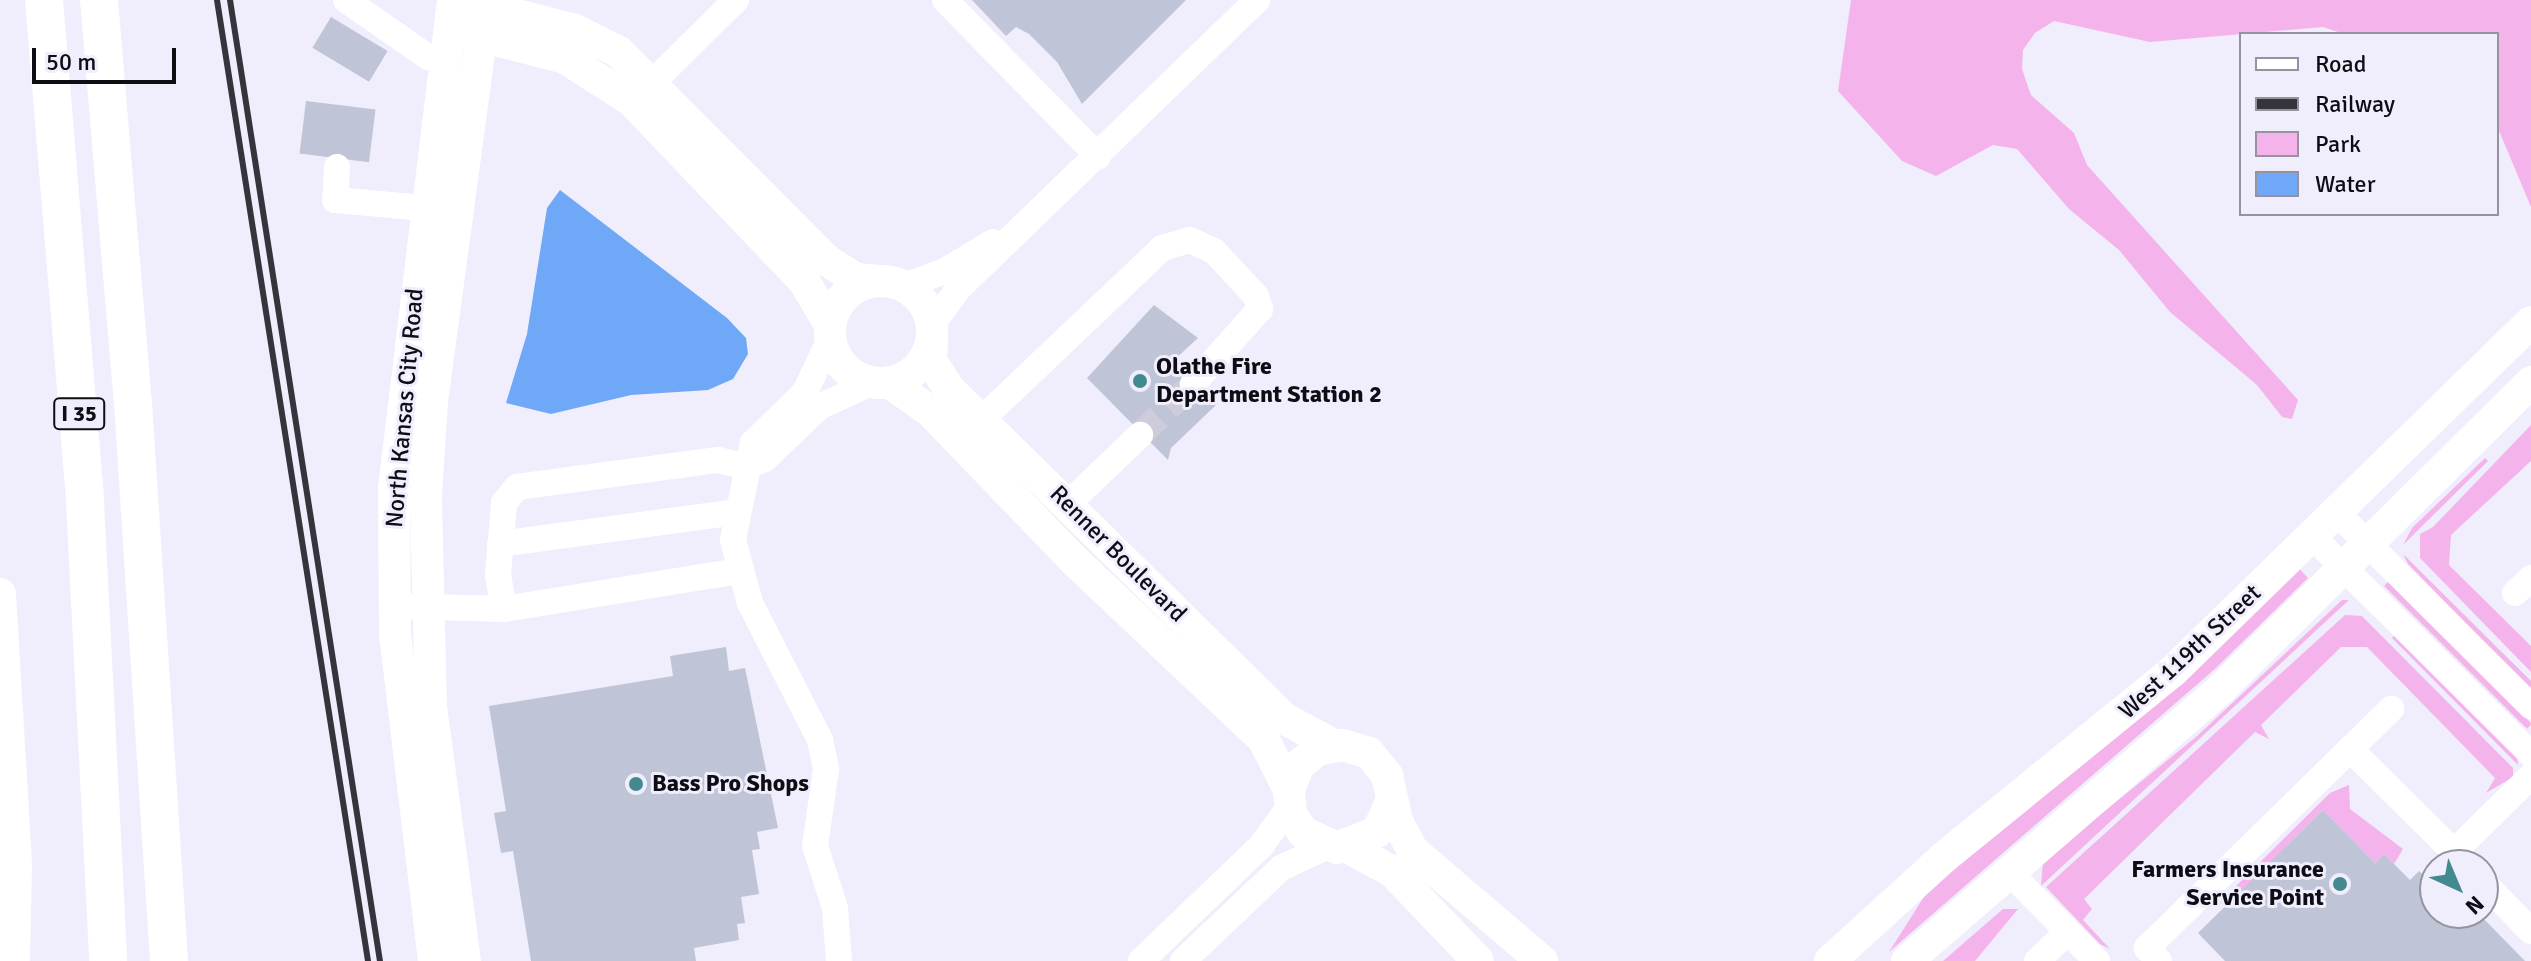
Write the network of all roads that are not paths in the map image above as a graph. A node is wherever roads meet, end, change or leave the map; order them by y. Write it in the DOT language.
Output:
graph roads {
  1 [pos="44,0"];
  2 [pos="99,0"];
  3 [pos="346,0"];
  4 [pos="736,0"];
  5 [pos="945,0"];
  6 [pos="1257,0"];
  7 [pos="465,18"];
  8 [pos="653,82"];
  9 [pos="1098,156"];
  10 [pos="337,167"];
  11 [pos="425,208"];
  12 [pos="1039,210"];
  13 [pos="893,283"];
  14 [pos="2531,322"];
  15 [pos="830,332"];
  16 [pos="932,332"];
  17 [pos="2531,382"];
  18 [pos="880,383"];
  19 [pos="1193,384"];
  20 [pos="981,420"];
  21 [pos="1140,435"];
  22 [pos="745,466"];
  23 [pos="1068,504"];
  24 [pos="738,512"];
  25 [pos="2337,513"];
  26 [pos="2313,537"];
  27 [pos="500,544"];
  28 [pos="2368,544"];
  29 [pos="2344,568"];
  30 [pos="738,571"];
  31 [pos="0,594"];
  32 [pos="395,606"];
  33 [pos="427,607"];
  34 [pos="504,609"];
  35 [pos="2531,706"];
  36 [pos="4,709"];
  37 [pos="2391,709"];
  38 [pos="1334,745"];
  39 [pos="2350,749"];
  40 [pos="2531,754"];
  41 [pos="2531,776"];
  42 [pos="1289,798"];
  43 [pos="1391,802"];
  44 [pos="103,829"];
  45 [pos="1338,847"];
  46 [pos="2450,849"];
  47 [pos="2469,849"];
  48 [pos="2010,873"];
  49 [pos="168,886"];
  50 [pos="2499,898"];
  51 [pos="2531,931"];
  52 [pos="2067,932"];
  53 [pos="2146,957"];
  54 [pos="14,961"];
  55 [pos="86,961"];
  56 [pos="108,961"];
  57 [pos="169,961"];
  58 [pos="191,961"];
  59 [pos="434,961"];
  60 [pos="465,961"];
  61 [pos="839,961"];
  62 [pos="1141,961"];
  63 [pos="1183,961"];
  64 [pos="1478,961"];
  65 [pos="1542,961"];
  66 [pos="1830,961"];
  67 [pos="1907,961"];
  68 [pos="2037,961"];
  69 [pos="2097,961"];
  1 -- 44 [label="highway, I 35"];
  2 -- 49 [label="highway, I 35"];
  3 -- 7 [label="street"];
  4 -- 8 [label="street"];
  5 -- 9 [label="street"];
  6 -- 9 [label="street"];
  7 -- 8 [label="main road"];
  7 -- 11 [label="main road, North Kansas City Road"];
  7 -- 15 [label="main road"];
  7 -- 33 [label="main road, North Kansas City Road"];
  8 -- 13 [label="main road"];
  9 -- 12 [label="street"];
  10 -- 11 [label="street"];
  11 -- 32 [label="main road, North Kansas City Road"];
  12 -- 13 [label="street"];
  12 -- 16 [label="street"];
  13 -- 15 [label="main road"];
  13 -- 16 [label="main road"];
  14 -- 25 [label="main road, West 119th Street"];
  15 -- 18 [label="main road"];
  15 -- 22 [label="street"];
  16 -- 18 [label="main road"];
  16 -- 20 [label="main road, Renner Boulevard"];
  17 -- 28 [label="main road, West 119th Street"];
  18 -- 22 [label="street"];
  18 -- 42 [label="main road, Renner Boulevard"];
  19 -- 20 [label="street"];
  20 -- 23 [label="main road, Renner Boulevard"];
  21 -- 23 [label="street"];
  22 -- 24 [label="street"];
  22 -- 27 [label="street"];
  23 -- 38 [label="main road, Renner Boulevard"];
  24 -- 27 [label="street"];
  24 -- 30 [label="street"];
  25 -- 26 [label="main road, West 119th Street"];
  25 -- 28 [label="street"];
  26 -- 29 [label="street"];
  26 -- 66 [label="main road, West 119th Street"];
  27 -- 34 [label="street"];
  28 -- 29 [label="main road, West 119th Street"];
  28 -- 35 [label="street"];
  29 -- 40 [label="street"];
  29 -- 48 [label="main road, West 119th Street"];
  30 -- 34 [label="street"];
  30 -- 61 [label="street"];
  31 -- 36 [label="main road"];
  32 -- 33 [label="street"];
  32 -- 59 [label="main road, North Kansas City Road"];
  33 -- 34 [label="street"];
  33 -- 60 [label="main road, North Kansas City Road"];
  36 -- 54 [label="main road"];
  37 -- 39 [label="street"];
  38 -- 42 [label="main road"];
  38 -- 43 [label="main road"];
  39 -- 46 [label="street"];
  39 -- 53 [label="street"];
  41 -- 47 [label="street"];
  42 -- 45 [label="main road"];
  42 -- 62 [label="street"];
  43 -- 45 [label="main road"];
  43 -- 65 [label="main road"];
  44 -- 55 [label="highway"];
  44 -- 56 [label="highway, I 35"];
  45 -- 63 [label="street"];
  45 -- 64 [label="main road"];
  48 -- 52 [label="street"];
  48 -- 67 [label="main road, West 119th Street"];
  49 -- 57 [label="highway, I 35"];
  49 -- 58 [label="highway"];
  50 -- 51 [label="street"];
  52 -- 68 [label="street"];
  52 -- 69 [label="street"];
}
